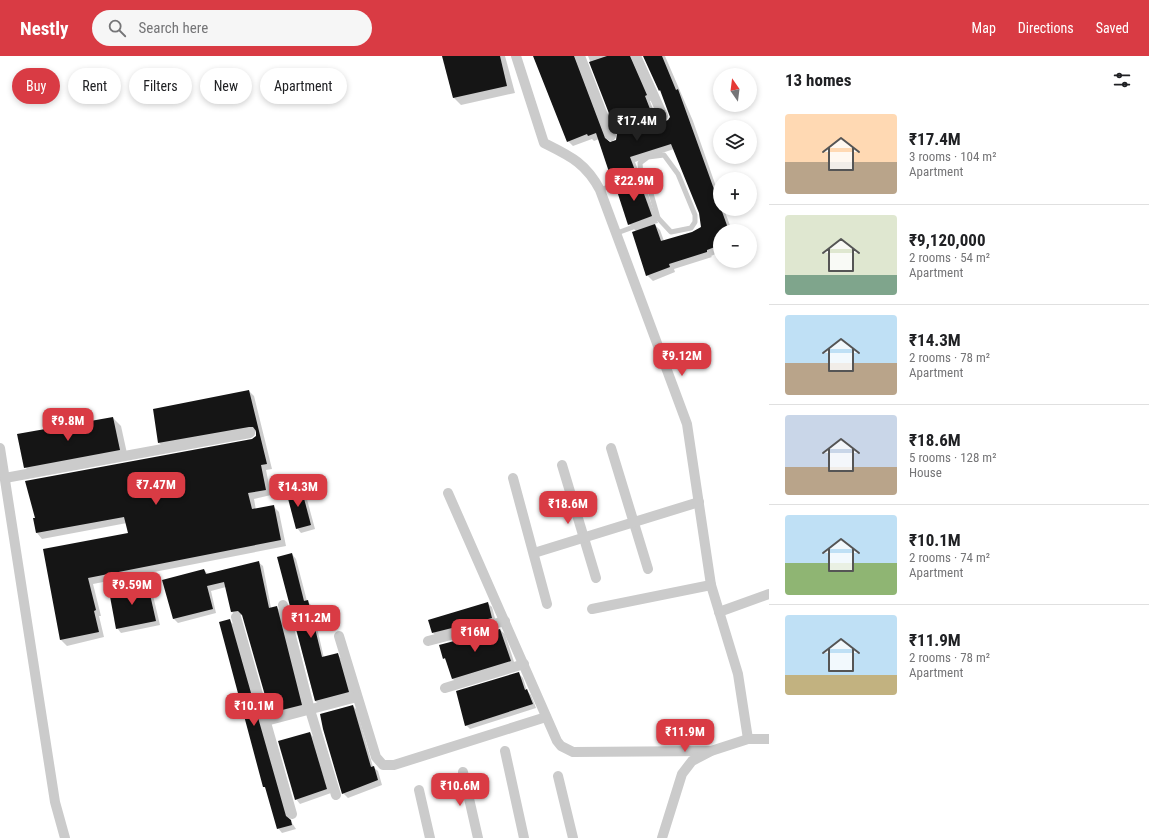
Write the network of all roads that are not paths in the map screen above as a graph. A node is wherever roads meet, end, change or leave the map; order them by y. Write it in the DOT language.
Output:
graph roads {
  1 [pos="516,56"];
  2 [pos="580,56"];
  3 [pos="636,56"];
  4 [pos="663,116"];
  5 [pos="611,136"];
  6 [pos="641,175"];
  7 [pos="600,190"];
  8 [pos="658,218"];
  9 [pos="617,232"];
  10 [pos="250,434"];
  11 [pos="0,448"];
  12 [pos="611,448"];
  13 [pos="562,465"];
  14 [pos="5,478"];
  15 [pos="513,478"];
  16 [pos="448,493"];
  17 [pos="699,502"];
  18 [pos="633,522"];
  19 [pos="584,538"];
  20 [pos="534,553"];
  21 [pos="648,569"];
  22 [pos="596,578"];
  23 [pos="711,585"];
  24 [pos="769,594"];
  25 [pos="547,604"];
  26 [pos="284,605"];
  27 [pos="592,609"];
  28 [pos="719,612"];
  29 [pos="236,617"];
  30 [pos="505,621"];
  31 [pos="338,636"];
  32 [pos="428,641"];
  33 [pos="524,664"];
  34 [pos="445,688"];
  35 [pos="357,697"];
  36 [pos="310,710"];
  37 [pos="546,717"];
  38 [pos="266,721"];
  39 [pos="748,739"];
  40 [pos="769,739"];
  41 [pos="505,751"];
  42 [pos="711,751"];
  43 [pos="463,772"];
  44 [pos="558,776"];
  45 [pos="419,790"];
  46 [pos="336,795"];
  47 [pos="292,814"];
  48 [pos="65,838"];
  49 [pos="430,838"];
  50 [pos="478,838"];
  51 [pos="524,838"];
  52 [pos="573,838"];
  53 [pos="662,838"];
  1 -- 7 [label="street"];
  2 -- 5 [label="street"];
  3 -- 4 [label="street"];
  6 -- 7 [label="lane"];
  6 -- 8 [label="lane"];
  6 -- 8 [label="lane"];
  7 -- 9 [label="street"];
  8 -- 9 [label="lane"];
  9 -- 17 [label="street"];
  10 -- 14 [label="street"];
  11 -- 14 [label="street"];
  12 -- 18 [label="street"];
  13 -- 19 [label="street"];
  14 -- 48 [label="street"];
  15 -- 20 [label="street"];
  16 -- 30 [label="street"];
  17 -- 18 [label="street"];
  17 -- 23 [label="street"];
  18 -- 19 [label="street"];
  18 -- 21 [label="street"];
  19 -- 20 [label="street"];
  19 -- 22 [label="street"];
  20 -- 25 [label="street"];
  23 -- 27 [label="street"];
  23 -- 28 [label="street"];
  24 -- 28 [label="street"];
  26 -- 36 [label="street"];
  28 -- 39 [label="street"];
  29 -- 38 [label="street"];
  30 -- 32 [label="street"];
  30 -- 33 [label="street"];
  31 -- 35 [label="street"];
  33 -- 34 [label="street"];
  33 -- 37 [label="street"];
  35 -- 36 [label="street"];
  35 -- 37 [label="street"];
  36 -- 38 [label="street"];
  36 -- 46 [label="street"];
  37 -- 42 [label="street"];
  38 -- 47 [label="street"];
  39 -- 40 [label="street"];
  39 -- 42 [label="street"];
  41 -- 51 [label="street"];
  42 -- 53 [label="street"];
  43 -- 50 [label="street"];
  44 -- 52 [label="street"];
  45 -- 49 [label="street"];
}
